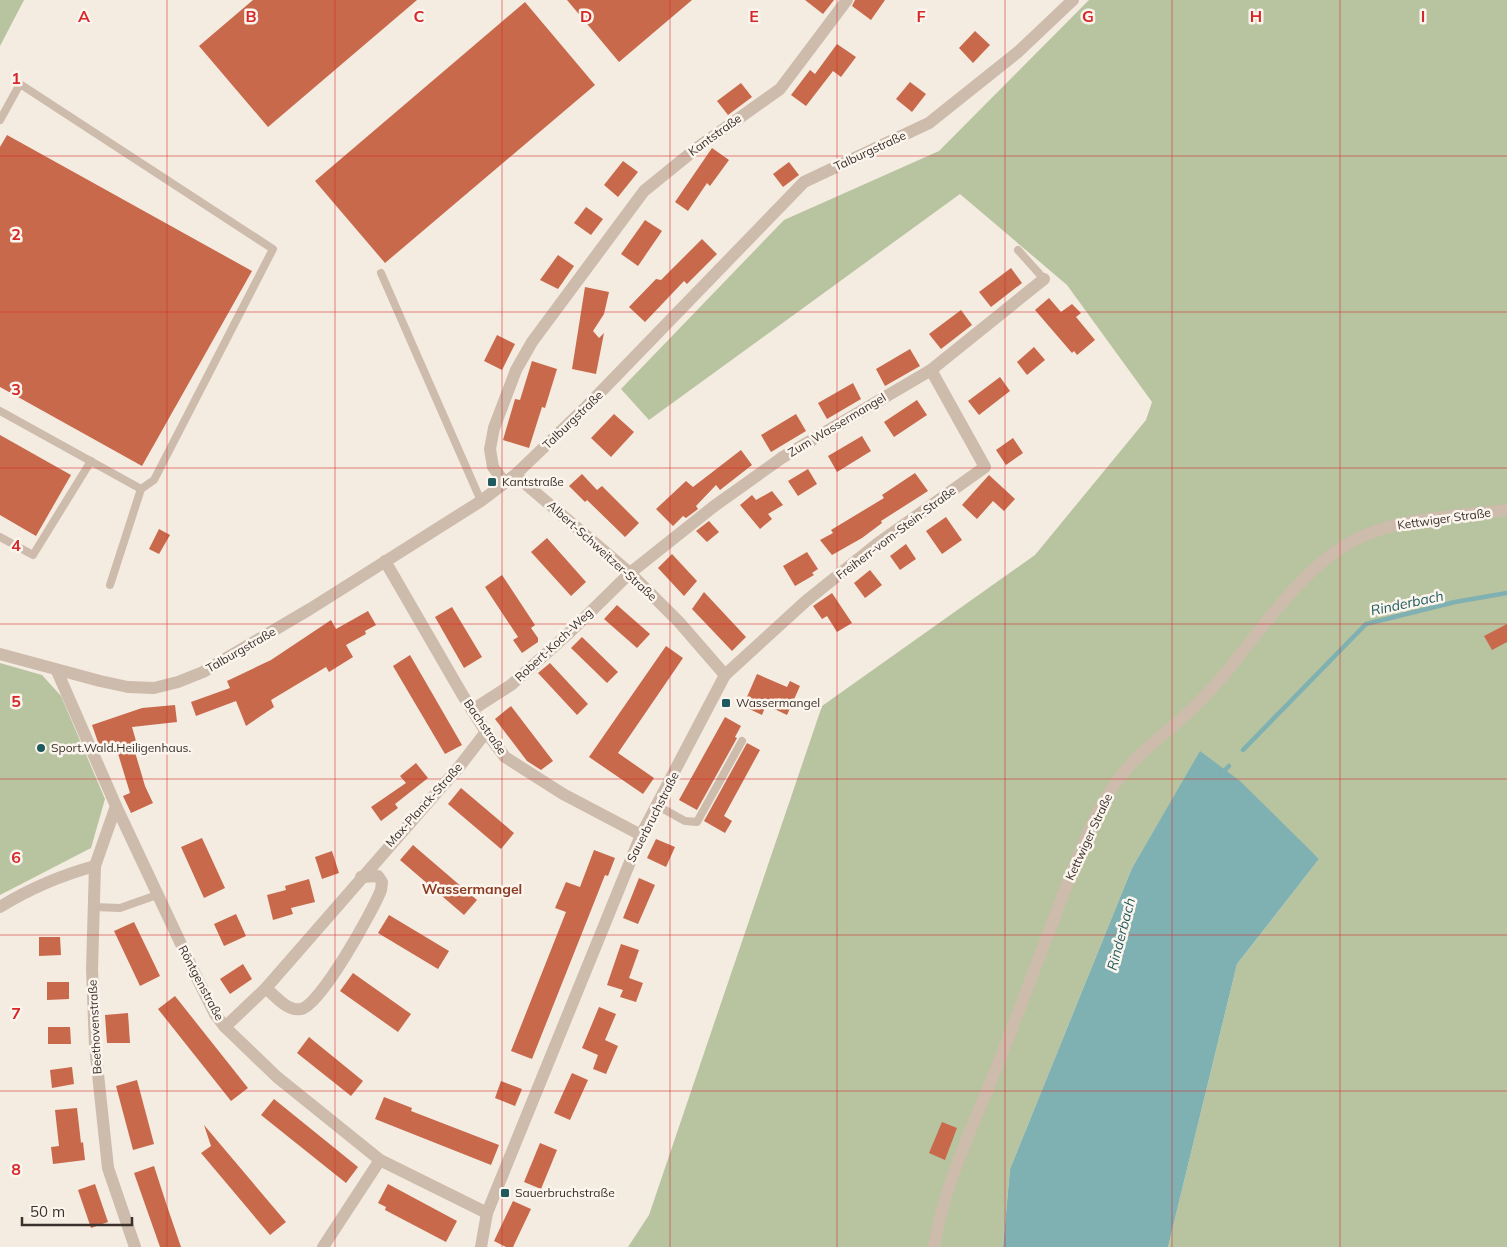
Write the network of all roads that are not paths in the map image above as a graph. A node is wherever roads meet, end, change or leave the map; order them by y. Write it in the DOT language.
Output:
graph roads {
  1 [pos="848,0"];
  2 [pos="1073,0"];
  3 [pos="0,120"];
  4 [pos="1018,250"];
  5 [pos="382,273"];
  6 [pos="1044,279"];
  7 [pos="931,370"];
  8 [pos="0,411"];
  9 [pos="91,461"];
  10 [pos="510,479"];
  11 [pos="141,489"];
  12 [pos="482,501"];
  13 [pos="1507,510"];
  14 [pos="0,537"];
  15 [pos="385,561"];
  16 [pos="630,572"];
  17 [pos="110,585"];
  18 [pos="0,654"];
  19 [pos="57,671"];
  20 [pos="725,674"];
  21 [pos="472,710"];
  22 [pos="486,732"];
  23 [pos="742,741"];
  24 [pos="656,805"];
  25 [pos="116,806"];
  26 [pos="641,835"];
  27 [pos="95,866"];
  28 [pos="361,877"];
  29 [pos="157,895"];
  30 [pos="0,906"];
  31 [pos="94,907"];
  32 [pos="266,988"];
  33 [pos="225,1027"];
  34 [pos="380,1160"];
  35 [pos="487,1212"];
  36 [pos="136,1247"];
  37 [pos="323,1247"];
  38 [pos="481,1247"];
  39 [pos="934,1247"];
  1 -- 10 [label="street, Kantstraße"];
  2 -- 10 [label="street, Talburgstraße"];
  3 -- 11 [label="lane"];
  4 -- 6 [label="lane"];
  5 -- 12 [label="lane"];
  6 -- 7 [label="street, Zum Wassermangel"];
  7 -- 16 [label="street, Zum Wassermangel"];
  7 -- 20 [label="street, Freiherr-vom-Stein-Straße"];
  8 -- 9 [label="lane"];
  9 -- 11 [label="lane"];
  9 -- 14 [label="lane"];
  10 -- 12 [label="street, Talburgstraße"];
  10 -- 16 [label="street, Albert-Schweitzer-Straße"];
  11 -- 17 [label="lane"];
  12 -- 15 [label="street, Talburgstraße"];
  13 -- 39 [label="street, Kettwiger Straße"];
  15 -- 19 [label="street, Talburgstraße"];
  15 -- 21 [label="street, Bachstraße"];
  16 -- 20 [label="street, Albert-Schweitzer-Straße"];
  16 -- 21 [label="street, Robert-Koch-Weg"];
  18 -- 19 [label="street, Talburgstraße"];
  19 -- 25 [label="street, Röntgenstraße"];
  20 -- 24 [label="street, Sauerbruchstraße"];
  21 -- 22 [label="street, Bachstraße"];
  22 -- 26 [label="street, Bachstraße"];
  22 -- 28 [label="street, Max-Planck-Straße"];
  23 -- 24 [label="lane"];
  24 -- 26 [label="street, Sauerbruchstraße"];
  25 -- 27 [label="street, Beethovenstraße"];
  25 -- 29 [label="street, Röntgenstraße"];
  26 -- 35 [label="street, Sauerbruchstraße"];
  27 -- 30 [label="street"];
  27 -- 31 [label="street, Beethovenstraße"];
  28 -- 32 [label="street, Max-Planck-Straße"];
  28 -- 32 [label="street"];
  29 -- 31 [label="lane"];
  29 -- 33 [label="street, Röntgenstraße"];
  31 -- 36 [label="street, Beethovenstraße"];
  32 -- 33 [label="street, Max-Planck-Straße"];
  33 -- 34 [label="street, Röntgenstraße"];
  34 -- 35 [label="street, Röntgenstraße"];
  34 -- 37 [label="street"];
  35 -- 38 [label="street, Sauerbruchstraße"];
}
